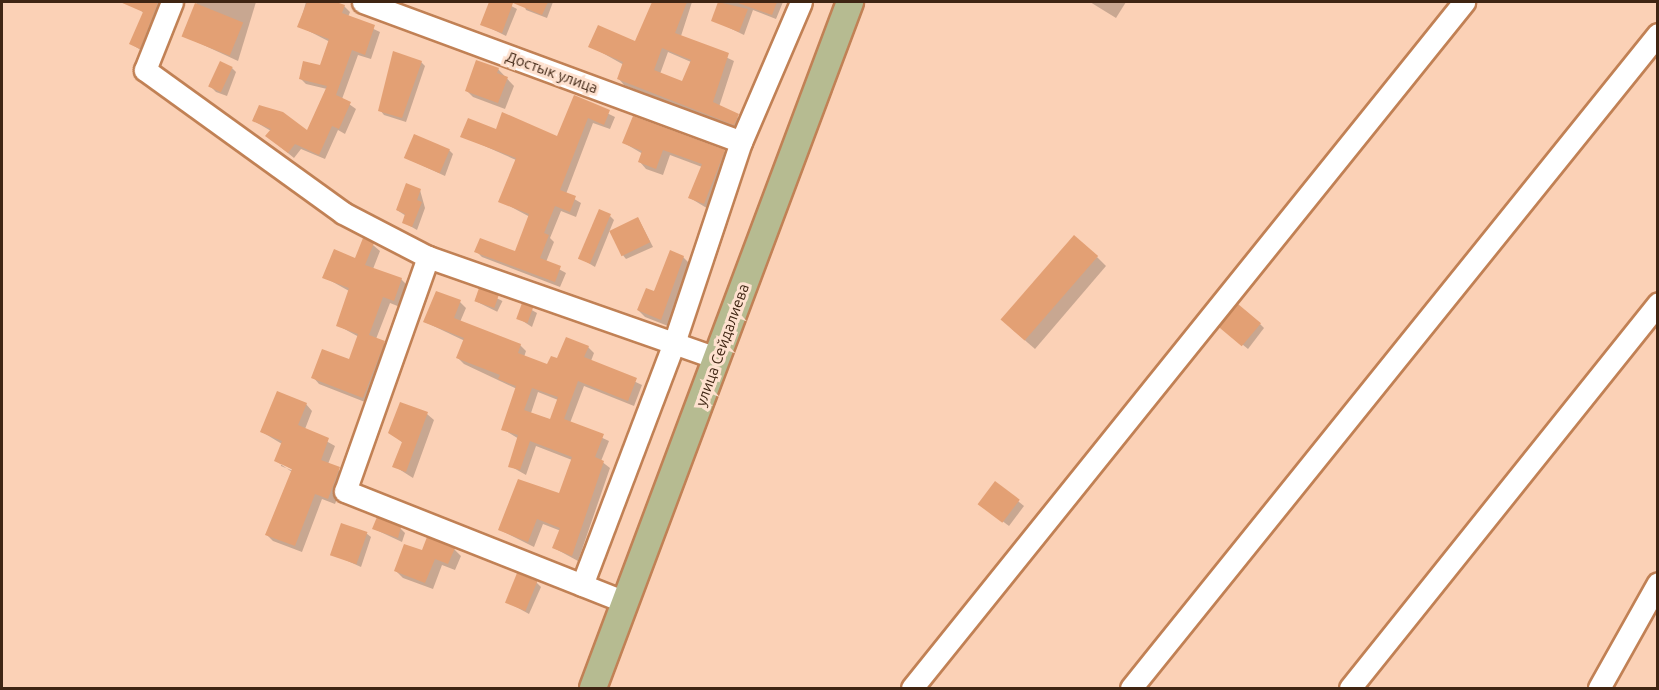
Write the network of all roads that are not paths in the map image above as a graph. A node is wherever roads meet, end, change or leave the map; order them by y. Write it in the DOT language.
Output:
graph roads {
  1 [pos="172,2"];
  2 [pos="363,2"];
  3 [pos="801,2"];
  4 [pos="850,2"];
  5 [pos="1464,2"];
  6 [pos="1658,34"];
  7 [pos="741,142"];
  8 [pos="428,257"];
  9 [pos="1658,303"];
  10 [pos="674,343"];
  11 [pos="717,358"];
  12 [pos="1658,583"];
  13 [pos="582,585"];
  14 [pos="625,602"];
  15 [pos="593,688"];
  16 [pos="912,688"];
  17 [pos="1131,688"];
  18 [pos="1350,688"];
  19 [pos="1599,688"];
  1 -- 8 [label="street"];
  2 -- 7 [label="street, Достык улица"];
  3 -- 7 [label="street"];
  4 -- 11 [label="main road, улица Сейдалиева"];
  5 -- 16 [label="street"];
  6 -- 17 [label="street"];
  7 -- 10 [label="street"];
  8 -- 10 [label="street"];
  8 -- 13 [label="street"];
  9 -- 18 [label="street"];
  10 -- 11 [label="street"];
  10 -- 13 [label="street"];
  11 -- 14 [label="main road, улица Сейдалиева"];
  12 -- 19 [label="street"];
  13 -- 14 [label="street"];
  14 -- 15 [label="main road, улица Сейдалиева"];
}
